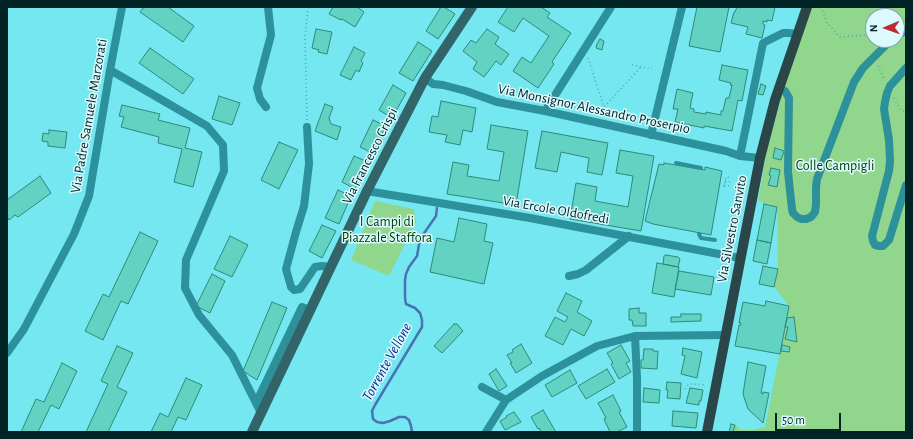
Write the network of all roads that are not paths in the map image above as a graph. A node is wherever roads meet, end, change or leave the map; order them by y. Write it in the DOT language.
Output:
graph roads {
  1 [pos="122,7"];
  2 [pos="268,7"];
  3 [pos="472,7"];
  4 [pos="611,7"];
  5 [pos="682,7"];
  6 [pos="807,7"];
  7 [pos="798,34"];
  8 [pos="883,48"];
  9 [pos="906,68"];
  10 [pos="110,70"];
  11 [pos="425,78"];
  12 [pos="779,89"];
  13 [pos="266,107"];
  14 [pos="545,111"];
  15 [pos="307,127"];
  16 [pos="651,135"];
  17 [pos="740,156"];
  18 [pos="760,158"];
  19 [pos="676,163"];
  20 [pos="701,168"];
  21 [pos="906,185"];
  22 [pos="367,191"];
  23 [pos="699,234"];
  24 [pos="629,236"];
  25 [pos="715,240"];
  26 [pos="740,258"];
  27 [pos="330,267"];
  28 [pos="569,276"];
  29 [pos="310,310"];
  30 [pos="725,335"];
  31 [pos="635,336"];
  32 [pos="7,353"];
  33 [pos="482,387"];
  34 [pos="506,400"];
  35 [pos="256,403"];
  36 [pos="261,413"];
  37 [pos="252,432"];
  38 [pos="486,432"];
  39 [pos="637,432"];
  40 [pos="707,432"];
  1 -- 10 [label="street, Via Padre Samuele Marzorati"];
  2 -- 13 [label="street"];
  3 -- 11 [label="street, Via Francesco Crispi"];
  4 -- 14 [label="street"];
  5 -- 16 [label="street"];
  6 -- 7 [label="main road, Via Silvestro Sanvito"];
  7 -- 12 [label="main road, Via Silvestro Sanvito"];
  7 -- 17 [label="street, Via Silvestro Sanvito"];
  8 -- 12 [label="street"];
  9 -- 21 [label="street"];
  10 -- 32 [label="street, Via Padre Samuele Marzorati"];
  10 -- 35 [label="street"];
  11 -- 14 [label="street, Via Monsignor Alessandro Proserpio"];
  11 -- 22 [label="street, Via Francesco Crispi"];
  12 -- 18 [label="main road, Via Silvestro Sanvito"];
  14 -- 16 [label="street, Via Monsignor Alessandro Proserpio"];
  15 -- 27 [label="street"];
  16 -- 17 [label="street, Via Monsignor Alessandro Proserpio"];
  17 -- 18 [label="street, Via Monsignor Alessandro Proserpio"];
  18 -- 26 [label="main road, Via Silvestro Sanvito"];
  19 -- 20 [label="lane"];
  22 -- 24 [label="street, Via Ercole Oldofredi"];
  22 -- 27 [label="street, Via Francesco Crispi"];
  23 -- 25 [label="lane"];
  24 -- 26 [label="street, Via Ercole Oldofredi"];
  24 -- 28 [label="street"];
  26 -- 30 [label="main road, Via Silvestro Sanvito"];
  27 -- 29 [label="street, Via Francesco Crispi"];
  29 -- 35 [label="street"];
  29 -- 36 [label="street, Via Francesco Crispi"];
  30 -- 31 [label="street"];
  30 -- 40 [label="main road, Via Silvestro Sanvito"];
  31 -- 34 [label="street"];
  31 -- 39 [label="street"];
  33 -- 34 [label="street"];
  34 -- 38 [label="street"];
  35 -- 36 [label="street"];
  36 -- 37 [label="street, Via Francesco Crispi"];
}
